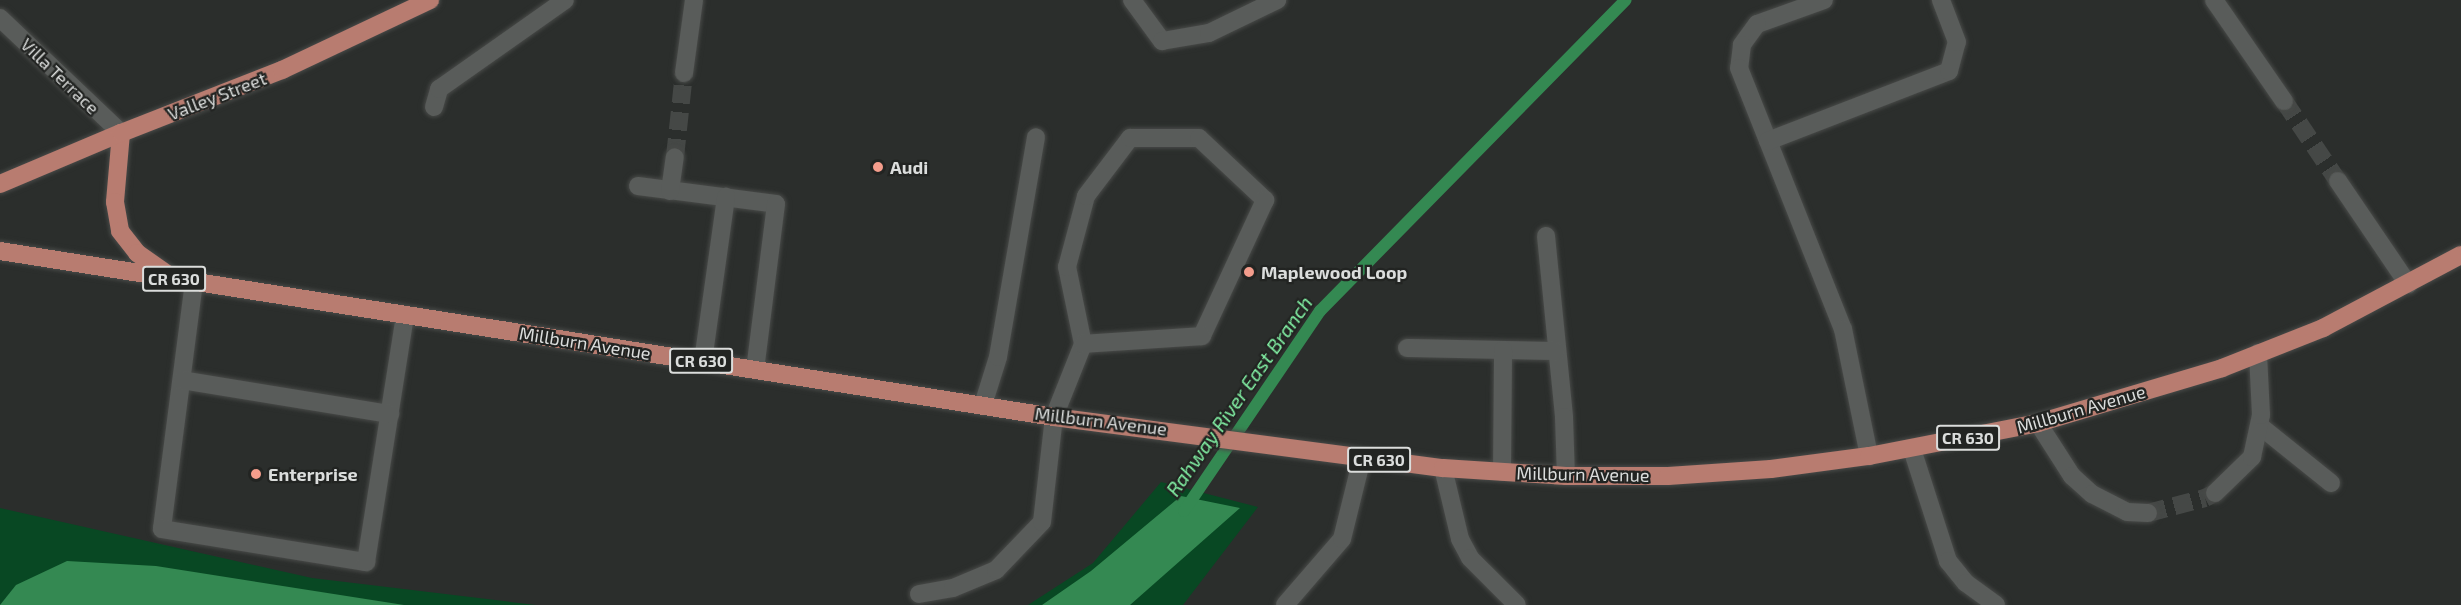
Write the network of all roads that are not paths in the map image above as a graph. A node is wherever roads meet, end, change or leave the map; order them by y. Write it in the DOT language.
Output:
graph roads {
  1 [pos="430,0"];
  2 [pos="565,0"];
  3 [pos="694,0"];
  4 [pos="1132,0"];
  5 [pos="1277,0"];
  6 [pos="1824,0"];
  7 [pos="1941,0"];
  8 [pos="2214,0"];
  9 [pos="0,18"];
  10 [pos="684,73"];
  11 [pos="2284,101"];
  12 [pos="434,107"];
  13 [pos="121,133"];
  14 [pos="1036,137"];
  15 [pos="1768,141"];
  16 [pos="675,157"];
  17 [pos="2,181"];
  18 [pos="2338,181"];
  19 [pos="638,186"];
  20 [pos="670,191"];
  21 [pos="726,197"];
  22 [pos="1546,236"];
  23 [pos="0,251"];
  24 [pos="2461,255"];
  25 [pos="174,279"];
  26 [pos="194,282"];
  27 [pos="2408,284"];
  28 [pos="405,315"];
  29 [pos="1083,344"];
  30 [pos="1407,348"];
  31 [pos="1503,350"];
  32 [pos="1556,351"];
  33 [pos="2258,353"];
  34 [pos="703,361"];
  35 [pos="755,370"];
  36 [pos="182,380"];
  37 [pos="983,405"];
  38 [pos="390,414"];
  39 [pos="1054,417"];
  40 [pos="2038,423"];
  41 [pos="2260,426"];
  42 [pos="1912,449"];
  43 [pos="1869,456"];
  44 [pos="1362,458"];
  45 [pos="1443,468"];
  46 [pos="1502,472"];
  47 [pos="1566,476"];
  48 [pos="2331,483"];
  49 [pos="2215,493"];
  50 [pos="2148,513"];
  51 [pos="919,594"];
  52 [pos="1285,605"];
  53 [pos="1517,605"];
  54 [pos="1996,605"];
  1 -- 13 [label="main road, Valley Street"];
  2 -- 12 [label="street"];
  3 -- 10 [label="street"];
  4 -- 5 [label="street"];
  6 -- 15 [label="street"];
  7 -- 15 [label="street"];
  8 -- 11 [label="street"];
  9 -- 13 [label="street, Villa Terrace"];
  13 -- 17 [label="main road, Valley Street"];
  13 -- 25 [label="main road"];
  14 -- 37 [label="street"];
  15 -- 43 [label="street"];
  16 -- 20 [label="street"];
  18 -- 27 [label="street"];
  19 -- 20 [label="street"];
  20 -- 21 [label="street"];
  21 -- 34 [label="street"];
  21 -- 35 [label="street"];
  22 -- 32 [label="street"];
  23 -- 25 [label="main road, Millburn Avenue / CR 630"];
  24 -- 27 [label="main road, Millburn Avenue / CR 630"];
  25 -- 26 [label="main road, Millburn Avenue / CR 630"];
  26 -- 28 [label="main road, Millburn Avenue / CR 630"];
  26 -- 36 [label="street"];
  27 -- 33 [label="main road, Millburn Avenue / CR 630"];
  28 -- 34 [label="main road, Millburn Avenue / CR 630"];
  28 -- 38 [label="street"];
  29 -- 29 [label="street"];
  29 -- 39 [label="street"];
  30 -- 31 [label="street"];
  31 -- 32 [label="street"];
  31 -- 46 [label="street"];
  32 -- 47 [label="street"];
  33 -- 40 [label="main road, Millburn Avenue / CR 630"];
  33 -- 41 [label="street"];
  34 -- 35 [label="main road, Millburn Avenue / CR 630"];
  35 -- 37 [label="main road, Millburn Avenue / CR 630"];
  36 -- 38 [label="street"];
  36 -- 38 [label="street"];
  37 -- 39 [label="main road, Millburn Avenue / CR 630"];
  39 -- 44 [label="main road, Millburn Avenue / CR 630"];
  39 -- 51 [label="street"];
  40 -- 42 [label="main road, Millburn Avenue / CR 630"];
  40 -- 50 [label="street"];
  41 -- 48 [label="street"];
  41 -- 49 [label="street"];
  42 -- 43 [label="main road, Millburn Avenue / CR 630"];
  42 -- 54 [label="street"];
  43 -- 47 [label="main road, Millburn Avenue / CR 630"];
  44 -- 45 [label="main road, Millburn Avenue / CR 630"];
  44 -- 52 [label="street"];
  45 -- 46 [label="main road, Millburn Avenue / CR 630"];
  45 -- 53 [label="street"];
  46 -- 47 [label="main road, Millburn Avenue / CR 630"];
}
